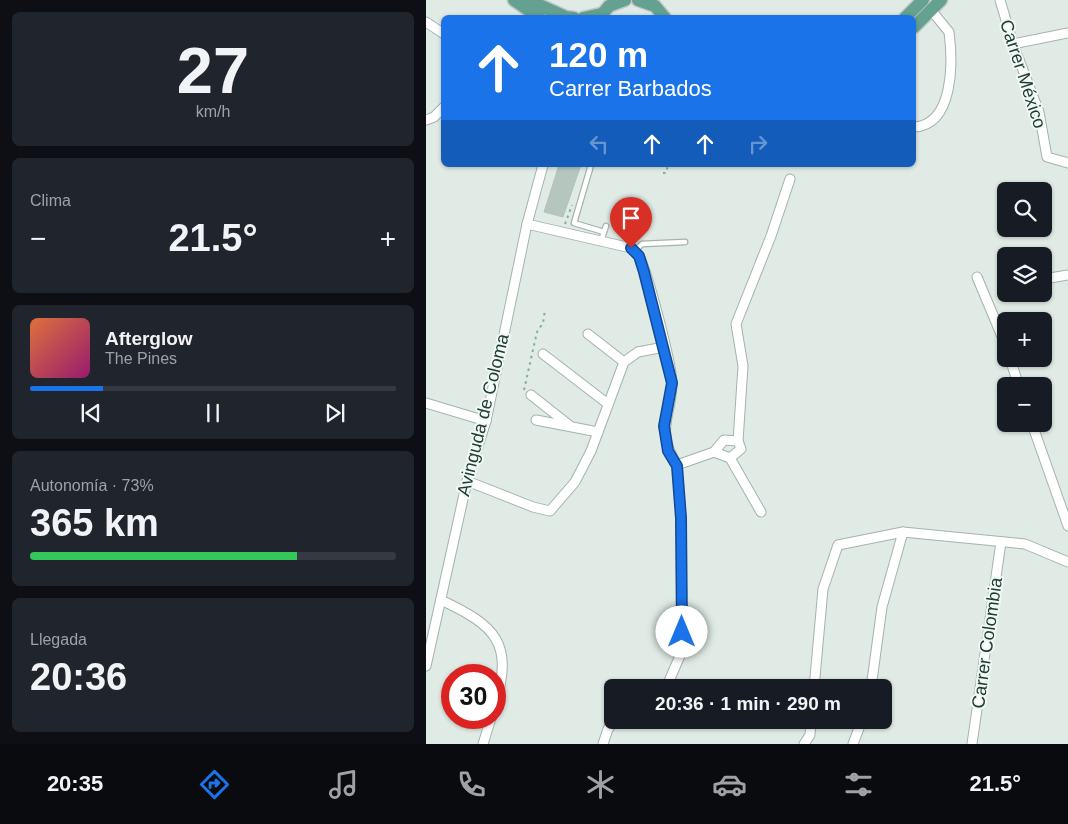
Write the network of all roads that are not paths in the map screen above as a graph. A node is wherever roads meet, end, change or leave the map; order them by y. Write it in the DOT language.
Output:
graph roads {
  1 [pos="514,0"];
  2 [pos="528,0"];
  3 [pos="625,0"];
  4 [pos="638,0"];
  5 [pos="941,0"];
  6 [pos="1000,0"];
  7 [pos="927,5"];
  8 [pos="536,15"];
  9 [pos="562,15"];
  10 [pos="601,15"];
  11 [pos="662,15"];
  12 [pos="910,15"];
  13 [pos="426,22"];
  14 [pos="916,24"];
  15 [pos="441,32"];
  16 [pos="1068,32"];
  17 [pos="1013,44"];
  18 [pos="441,110"];
  19 [pos="426,120"];
  20 [pos="916,126"];
  21 [pos="1068,163"];
  22 [pos="542,167"];
  23 [pos="590,167"];
  24 [pos="790,179"];
  25 [pos="527,224"];
  26 [pos="606,226"];
  27 [pos="604,232"];
  28 [pos="601,241"];
  29 [pos="685,242"];
  30 [pos="635,252"];
  31 [pos="1068,275"];
  32 [pos="977,277"];
  33 [pos="1052,278"];
  34 [pos="997,325"];
  35 [pos="588,334"];
  36 [pos="664,347"];
  37 [pos="543,354"];
  38 [pos="624,362"];
  39 [pos="527,395"];
  40 [pos="426,403"];
  41 [pos="608,404"];
  42 [pos="536,420"];
  43 [pos="486,421"];
  44 [pos="570,425"];
  45 [pos="598,432"];
  46 [pos="1035,432"];
  47 [pos="738,441"];
  48 [pos="714,452"];
  49 [pos="730,458"];
  50 [pos="677,466"];
  51 [pos="467,481"];
  52 [pos="762,512"];
  53 [pos="1068,526"];
  54 [pos="903,532"];
  55 [pos="1001,542"];
  56 [pos="1068,562"];
  57 [pos="441,600"];
  58 [pos="502,664"];
  59 [pos="426,666"];
  60 [pos="670,679"];
  61 [pos="815,679"];
  62 [pos="872,679"];
  63 [pos="488,729"];
  64 [pos="608,729"];
  65 [pos="810,729"];
  66 [pos="859,729"];
  67 [pos="483,744"];
  68 [pos="603,744"];
  69 [pos="804,744"];
  70 [pos="853,744"];
  71 [pos="972,744"];
  1 -- 8 [label="main road"];
  2 -- 9 [label="main road"];
  3 -- 10 [label="main road"];
  4 -- 11 [label="main road"];
  5 -- 7 [label="main road"];
  6 -- 17 [label="street, Carrer México"];
  7 -- 12 [label="main road"];
  7 -- 14 [label="main road"];
  7 -- 20 [label="street"];
  13 -- 15 [label="street"];
  16 -- 17 [label="street"];
  17 -- 21 [label="street, Carrer México"];
  18 -- 19 [label="street"];
  22 -- 25 [label="street, Avinguda de Coloma"];
  23 -- 27 [label="lane"];
  24 -- 47 [label="street"];
  25 -- 28 [label="street"];
  25 -- 43 [label="street, Avinguda de Coloma"];
  26 -- 27 [label="lane"];
  27 -- 28 [label="lane"];
  28 -- 30 [label="street"];
  29 -- 30 [label="lane"];
  30 -- 36 [label="street"];
  31 -- 33 [label="street"];
  32 -- 34 [label="street"];
  35 -- 38 [label="street"];
  36 -- 38 [label="street"];
  36 -- 50 [label="street"];
  37 -- 41 [label="street"];
  38 -- 41 [label="street"];
  39 -- 44 [label="street"];
  40 -- 43 [label="street"];
  41 -- 45 [label="street"];
  42 -- 44 [label="street"];
  43 -- 51 [label="street, Avinguda de Coloma"];
  44 -- 45 [label="street"];
  45 -- 51 [label="street"];
  46 -- 53 [label="street"];
  47 -- 48 [label="street"];
  47 -- 49 [label="street"];
  48 -- 49 [label="street"];
  48 -- 50 [label="street"];
  49 -- 52 [label="street"];
  50 -- 60 [label="street"];
  51 -- 57 [label="street, Avinguda de Coloma"];
  54 -- 55 [label="street"];
  54 -- 61 [label="street"];
  54 -- 62 [label="street"];
  55 -- 56 [label="street"];
  55 -- 71 [label="street, Carrer Colombia"];
  57 -- 58 [label="street"];
  57 -- 59 [label="street, Avinguda de Coloma"];
  63 -- 67 [label="street"];
  64 -- 68 [label="street"];
  65 -- 69 [label="street"];
  66 -- 70 [label="street"];
}
